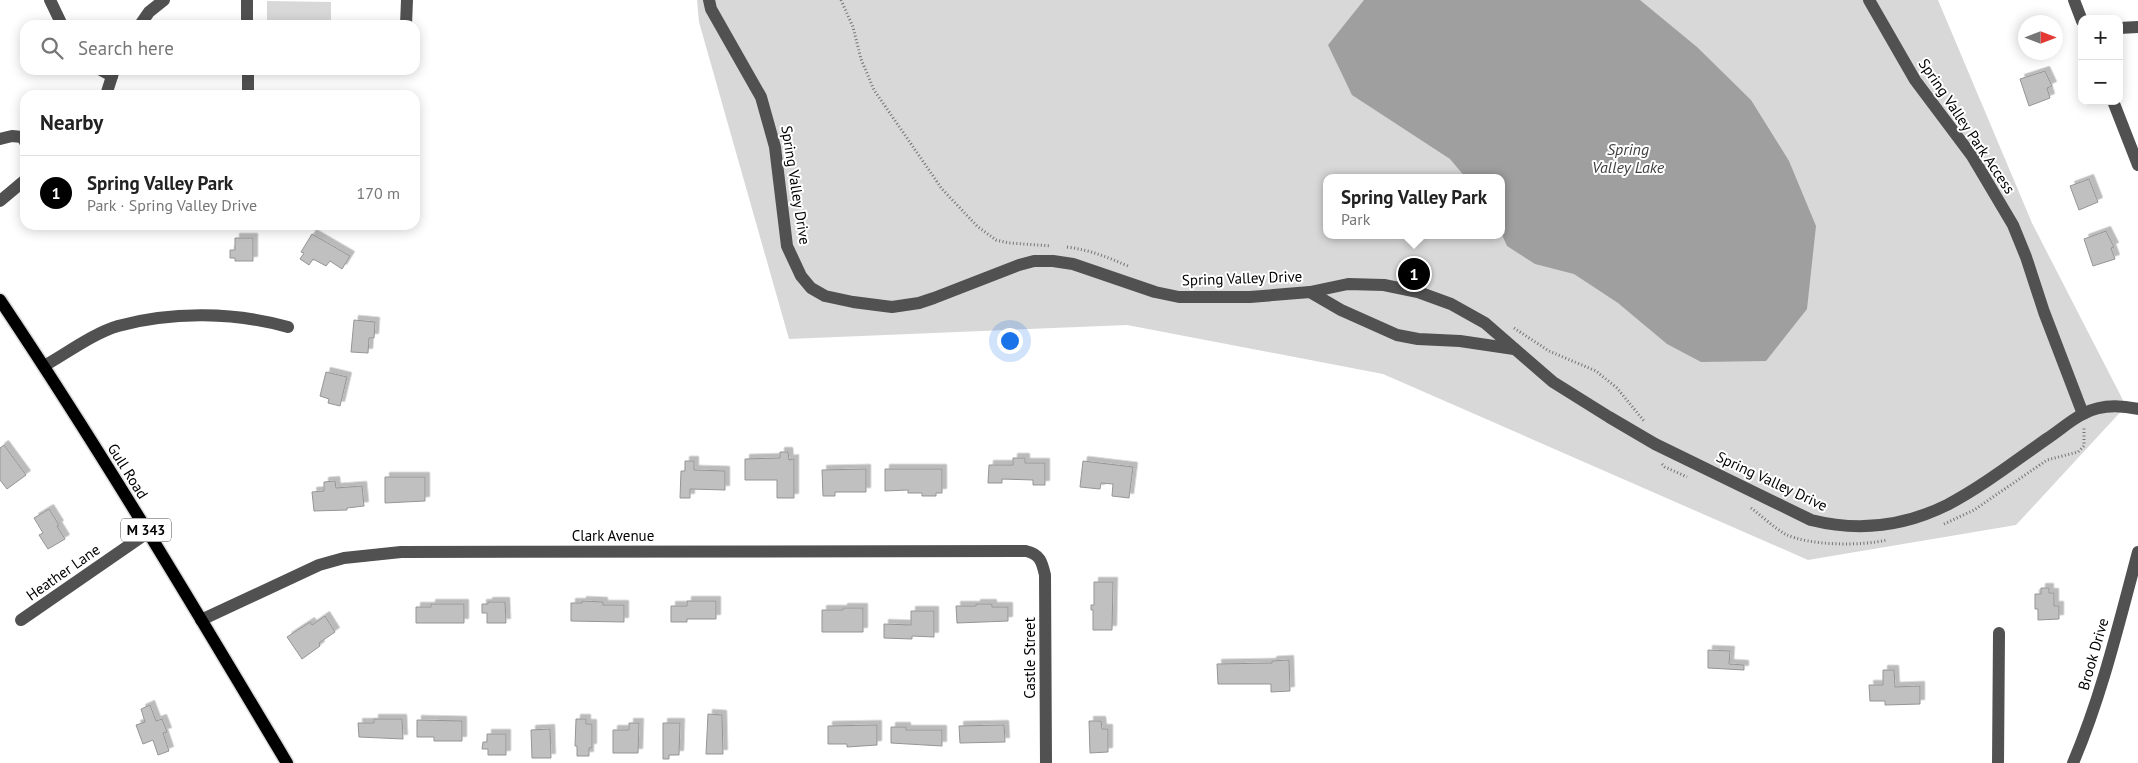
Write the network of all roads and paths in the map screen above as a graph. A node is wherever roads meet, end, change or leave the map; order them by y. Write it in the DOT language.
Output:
graph roads {
  1 [pos="50,0"];
  2 [pos="164,0"];
  3 [pos="247,0"];
  4 [pos="407,0"];
  5 [pos="709,0"];
  6 [pos="1870,0"];
  7 [pos="2074,0"];
  8 [pos="2080,15"];
  9 [pos="60,20"];
  10 [pos="143,20"];
  11 [pos="247,20"];
  12 [pos="406,20"];
  13 [pos="2138,27"];
  14 [pos="2123,28"];
  15 [pos="109,75"];
  16 [pos="248,75"];
  17 [pos="107,90"];
  18 [pos="248,90"];
  19 [pos="2115,105"];
  20 [pos="20,137"];
  21 [pos="0,138"];
  22 [pos="2138,165"];
  23 [pos="20,184"];
  24 [pos="0,200"];
  25 [pos="1310,292"];
  26 [pos="0,300"];
  27 [pos="288,327"];
  28 [pos="1514,349"];
  29 [pos="44,366"];
  30 [pos="2138,409"];
  31 [pos="2083,414"];
  32 [pos="147,533"];
  33 [pos="2138,552"];
  34 [pos="1037,555"];
  35 [pos="21,620"];
  36 [pos="201,620"];
  37 [pos="1999,633"];
  38 [pos="287,763"];
  39 [pos="1046,763"];
  40 [pos="1998,763"];
  41 [pos="2073,763"];
  1 -- 9 [label="street"];
  2 -- 10 [label="street"];
  3 -- 11 [label="street"];
  4 -- 12 [label="street"];
  5 -- 25 [label="street, Spring Valley Drive"];
  6 -- 31 [label="street, Spring Valley Park Access"];
  7 -- 8 [label="street"];
  13 -- 14 [label="street"];
  15 -- 17 [label="street"];
  16 -- 18 [label="street"];
  19 -- 22 [label="street"];
  20 -- 21 [label="street"];
  23 -- 24 [label="street"];
  25 -- 28 [label="street, Spring Valley Drive"];
  25 -- 28 [label="street, Spring Valley Drive"];
  26 -- 29 [label="main road, Gull Road / M 343"];
  27 -- 29 [label="street"];
  28 -- 31 [label="street, Spring Valley Drive"];
  29 -- 32 [label="main road, Gull Road / M 343"];
  30 -- 31 [label="street, Spring Valley Drive"];
  32 -- 35 [label="street, Heather Lane"];
  32 -- 36 [label="main road, Gull Road / M 343"];
  33 -- 41 [label="street, Brook Drive"];
  34 -- 36 [label="street, Clark Avenue"];
  34 -- 39 [label="street, Castle Street"];
  36 -- 38 [label="main road, Gull Road / M 343"];
  37 -- 40 [label="street"];
}
